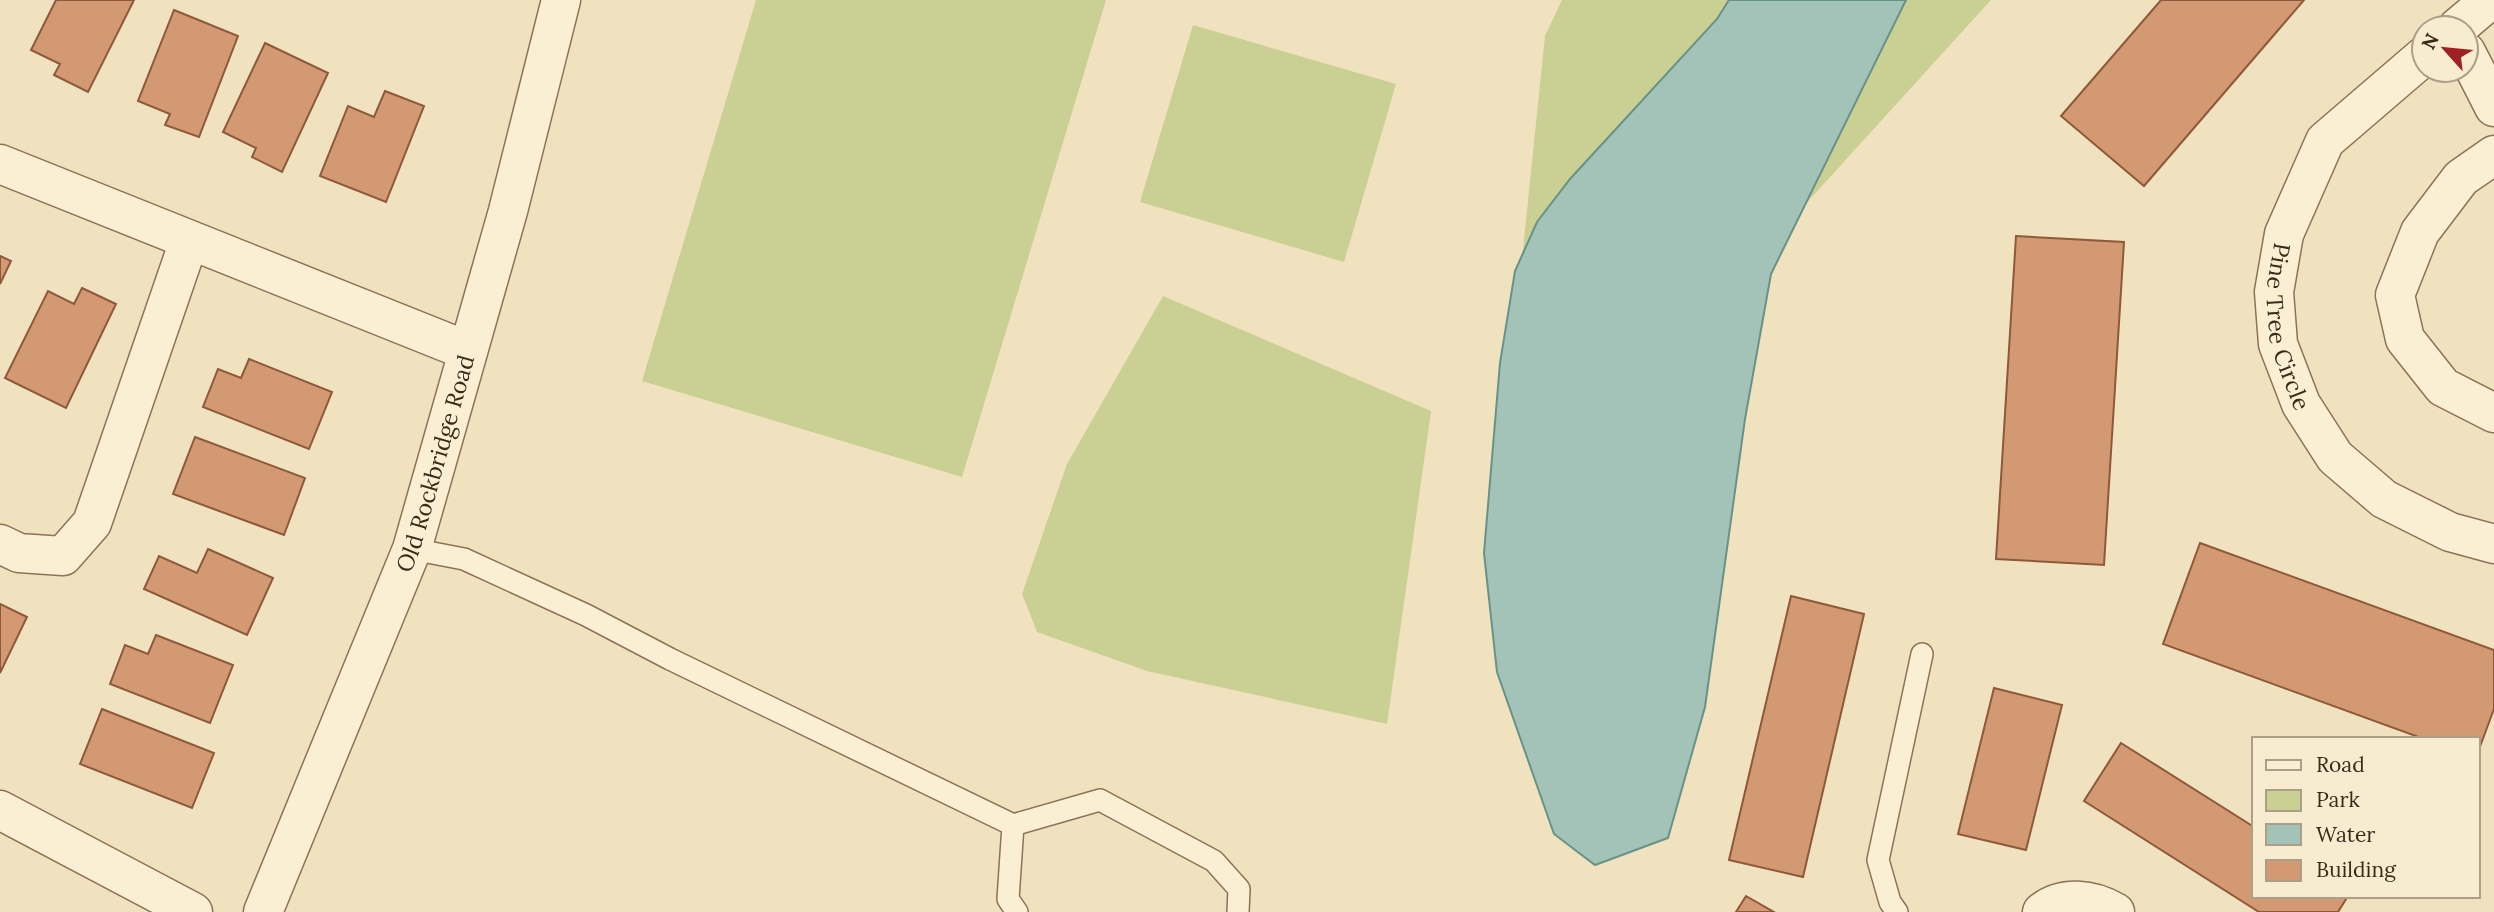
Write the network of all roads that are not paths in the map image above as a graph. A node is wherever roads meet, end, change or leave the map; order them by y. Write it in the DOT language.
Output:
graph roads {
  1 [pos="561,0"];
  2 [pos="2490,0"];
  3 [pos="2474,14"];
  4 [pos="2410,68"];
  5 [pos="2480,80"];
  6 [pos="2494,107"];
  7 [pos="2494,155"];
  8 [pos="0,164"];
  9 [pos="189,241"];
  10 [pos="468,351"];
  11 [pos="2494,413"];
  12 [pos="0,544"];
  13 [pos="2494,544"];
  14 [pos="412,549"];
  15 [pos="1922,654"];
  16 [pos="0,810"];
  17 [pos="1013,825"];
  18 [pos="193,912"];
  19 [pos="263,912"];
  20 [pos="1017,912"];
  21 [pos="1238,912"];
  22 [pos="1897,912"];
  23 [pos="2042,912"];
  24 [pos="2115,912"];
  1 -- 10 [label="street, Old Rockbridge Road"];
  2 -- 3 [label="street"];
  4 -- 13 [label="street, Pine Tree Circle"];
  5 -- 6 [label="street"];
  7 -- 11 [label="street"];
  8 -- 9 [label="street"];
  9 -- 10 [label="street"];
  9 -- 12 [label="street"];
  10 -- 14 [label="street, Old Rockbridge Road"];
  14 -- 17 [label="lane"];
  14 -- 19 [label="street, Old Rockbridge Road"];
  15 -- 22 [label="lane"];
  16 -- 18 [label="street"];
  17 -- 20 [label="lane"];
  17 -- 21 [label="lane"];
  23 -- 24 [label="street"];
}
